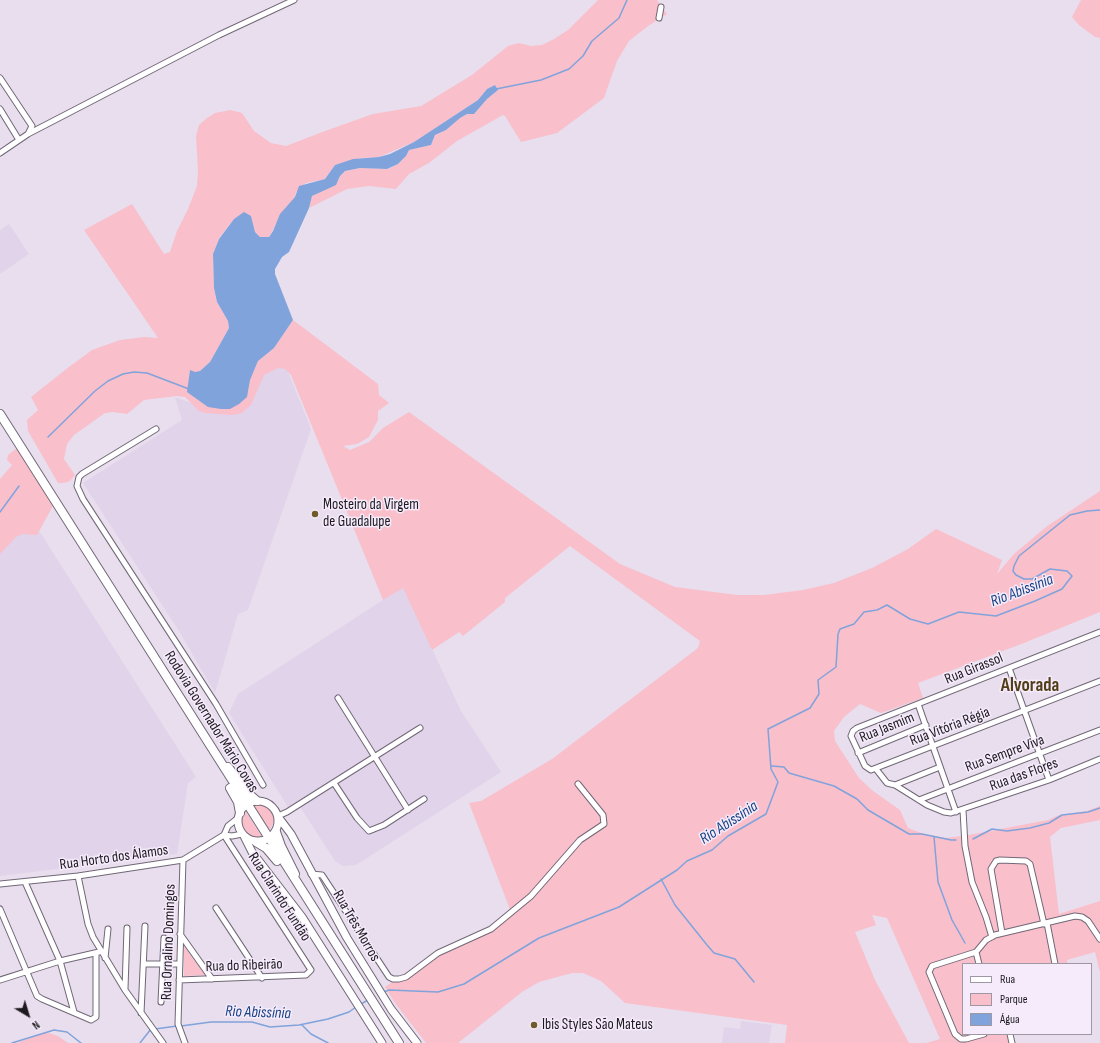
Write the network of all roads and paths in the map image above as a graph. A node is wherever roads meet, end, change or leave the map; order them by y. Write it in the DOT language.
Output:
graph roads {
  1 [pos="294,0"];
  2 [pos="661,7"];
  3 [pos="659,18"];
  4 [pos="0,78"];
  5 [pos="0,110"];
  6 [pos="28,134"];
  7 [pos="20,140"];
  8 [pos="0,153"];
  9 [pos="0,414"];
  10 [pos="156,429"];
  11 [pos="1100,632"];
  12 [pos="1009,668"];
  13 [pos="1100,681"];
  14 [pos="338,698"];
  15 [pos="918,704"];
  16 [pos="1026,710"];
  17 [pos="926,725"];
  18 [pos="420,728"];
  19 [pos="1100,730"];
  20 [pos="208,743"];
  21 [pos="933,746"];
  22 [pos="858,753"];
  23 [pos="1041,754"];
  24 [pos="216,756"];
  25 [pos="374,757"];
  26 [pos="1100,759"];
  27 [pos="940,767"];
  28 [pos="876,769"];
  29 [pos="1049,780"];
  30 [pos="334,783"];
  31 [pos="578,784"];
  32 [pos="263,785"];
  33 [pos="895,785"];
  34 [pos="948,787"];
  35 [pos="424,799"];
  36 [pos="919,800"];
  37 [pos="257,801"];
  38 [pos="247,805"];
  39 [pos="408,810"];
  40 [pos="963,810"];
  41 [pos="956,812"];
  42 [pos="239,815"];
  43 [pos="278,817"];
  44 [pos="276,832"];
  45 [pos="224,835"];
  46 [pos="243,835"];
  47 [pos="232,836"];
  48 [pos="269,839"];
  49 [pos="230,842"];
  50 [pos="256,842"];
  51 [pos="183,860"];
  52 [pos="288,870"];
  53 [pos="312,874"];
  54 [pos="78,876"];
  55 [pos="25,882"];
  56 [pos="0,884"];
  57 [pos="301,892"];
  58 [pos="216,908"];
  59 [pos="0,909"];
  60 [pos="1045,923"];
  61 [pos="145,926"];
  62 [pos="127,928"];
  63 [pos="108,929"];
  64 [pos="1002,933"];
  65 [pos="180,934"];
  66 [pos="992,937"];
  67 [pos="164,938"];
  68 [pos="1100,939"];
  69 [pos="98,952"];
  70 [pos="976,952"];
  71 [pos="105,959"];
  72 [pos="60,961"];
  73 [pos="163,963"];
  74 [pos="979,963"];
  75 [pos="1055,963"];
  76 [pos="144,964"];
  77 [pos="179,964"];
  78 [pos="27,971"];
  79 [pos="310,972"];
  80 [pos="262,978"];
  81 [pos="212,979"];
  82 [pos="0,980"];
  83 [pos="179,980"];
  84 [pos="125,990"];
  85 [pos="161,1002"];
  86 [pos="74,1012"];
  87 [pos="141,1014"];
  88 [pos="980,1035"];
  89 [pos="163,1043"];
  90 [pos="185,1043"];
  91 [pos="382,1043"];
  92 [pos="399,1043"];
  93 [pos="417,1043"];
  1 -- 6 [label="street"];
  2 -- 3 [label="street"];
  4 -- 6 [label="street"];
  5 -- 7 [label="street"];
  6 -- 7 [label="street"];
  7 -- 8 [label="street"];
  9 -- 20 [label="highway, Rodovia Governador Mário Covas"];
  10 -- 32 [label="street"];
  11 -- 12 [label="street, Rua Girassol"];
  12 -- 15 [label="street, Rua Girassol"];
  12 -- 16 [label="street"];
  13 -- 16 [label="street, Rua Vitória Régia"];
  14 -- 25 [label="street"];
  15 -- 17 [label="street"];
  15 -- 22 [label="street, Rua Girassol"];
  16 -- 21 [label="street, Rua Vitória Régia"];
  16 -- 23 [label="street"];
  17 -- 21 [label="street"];
  17 -- 22 [label="street, Rua Jasmim"];
  18 -- 25 [label="street"];
  19 -- 23 [label="street, Rua Sempre Viva"];
  20 -- 24 [label="highway, Rodovia Governador Mário Covas"];
  20 -- 42 [label="highway"];
  21 -- 27 [label="street"];
  21 -- 28 [label="street, Rua Vitória Régia"];
  22 -- 28 [label="street"];
  23 -- 29 [label="street"];
  23 -- 34 [label="street, Rua Sempre Viva"];
  24 -- 37 [label="highway"];
  24 -- 38 [label="highway, Rodovia Governador Mário Covas"];
  25 -- 30 [label="street"];
  25 -- 39 [label="street"];
  26 -- 29 [label="street, Rua das Flores"];
  27 -- 33 [label="street"];
  27 -- 34 [label="street"];
  28 -- 33 [label="street"];
  29 -- 40 [label="street, Rua das Flores"];
  30 -- 39 [label="street"];
  30 -- 43 [label="street"];
  31 -- 53 [label="street"];
  33 -- 36 [label="street"];
  34 -- 36 [label="street, Rua Sempre Viva"];
  34 -- 41 [label="street"];
  35 -- 39 [label="street"];
  36 -- 41 [label="street"];
  37 -- 38 [label="main road"];
  37 -- 43 [label="main road, Rua Três Morros"];
  38 -- 42 [label="main road"];
  38 -- 48 [label="highway, Rodovia Governador Mário Covas"];
  40 -- 41 [label="street, Rua das Flores"];
  40 -- 66 [label="street"];
  42 -- 45 [label="street"];
  42 -- 46 [label="main road"];
  43 -- 44 [label="main road"];
  43 -- 53 [label="main road, Rua Três Morros"];
  44 -- 48 [label="main road"];
  44 -- 57 [label="highway"];
  45 -- 47 [label="street"];
  45 -- 49 [label="street, Rua Clarindo Fundão"];
  45 -- 51 [label="street, Rua Horto dos Álamos"];
  46 -- 47 [label="street"];
  46 -- 50 [label="main road"];
  46 -- 91 [label="main road"];
  47 -- 49 [label="street"];
  48 -- 50 [label="main road"];
  48 -- 52 [label="highway, Rodovia Governador Mário Covas"];
  49 -- 79 [label="street, Rua Clarindo Fundão"];
  50 -- 52 [label="highway"];
  51 -- 54 [label="street, Rua Horto dos Álamos"];
  51 -- 65 [label="street, Rua Ornalino Domingos"];
  52 -- 57 [label="highway, Rodovia Governador Mário Covas"];
  53 -- 93 [label="main road, Rua Três Morros"];
  54 -- 55 [label="street, Rua Horto dos Álamos"];
  54 -- 69 [label="street"];
  55 -- 56 [label="street, Rua Horto dos Álamos"];
  55 -- 72 [label="street"];
  57 -- 92 [label="highway, Rodovia Governador Mário Covas"];
  58 -- 80 [label="street"];
  59 -- 78 [label="street"];
  60 -- 64 [label="street"];
  60 -- 64 [label="street"];
  60 -- 68 [label="street"];
  60 -- 75 [label="street"];
  61 -- 76 [label="street"];
  62 -- 84 [label="street"];
  63 -- 71 [label="street"];
  64 -- 66 [label="street"];
  65 -- 77 [label="street, Rua Ornalino Domingos"];
  65 -- 81 [label="street"];
  66 -- 70 [label="street"];
  67 -- 73 [label="street"];
  69 -- 71 [label="street"];
  69 -- 72 [label="street"];
  69 -- 86 [label="street"];
  70 -- 74 [label="street"];
  70 -- 88 [label="street"];
  71 -- 84 [label="street"];
  72 -- 78 [label="street"];
  72 -- 86 [label="street"];
  73 -- 76 [label="street"];
  73 -- 77 [label="street"];
  73 -- 85 [label="street"];
  76 -- 87 [label="street"];
  77 -- 83 [label="street, Rua Ornalino Domingos"];
  78 -- 82 [label="street"];
  78 -- 86 [label="street"];
  79 -- 80 [label="street, Rua do Ribeirão"];
  80 -- 81 [label="street, Rua do Ribeirão"];
  81 -- 83 [label="street, Rua do Ribeirão"];
  83 -- 90 [label="street, Rua Ornalino Domingos"];
  84 -- 87 [label="street"];
  87 -- 89 [label="street"];
}
